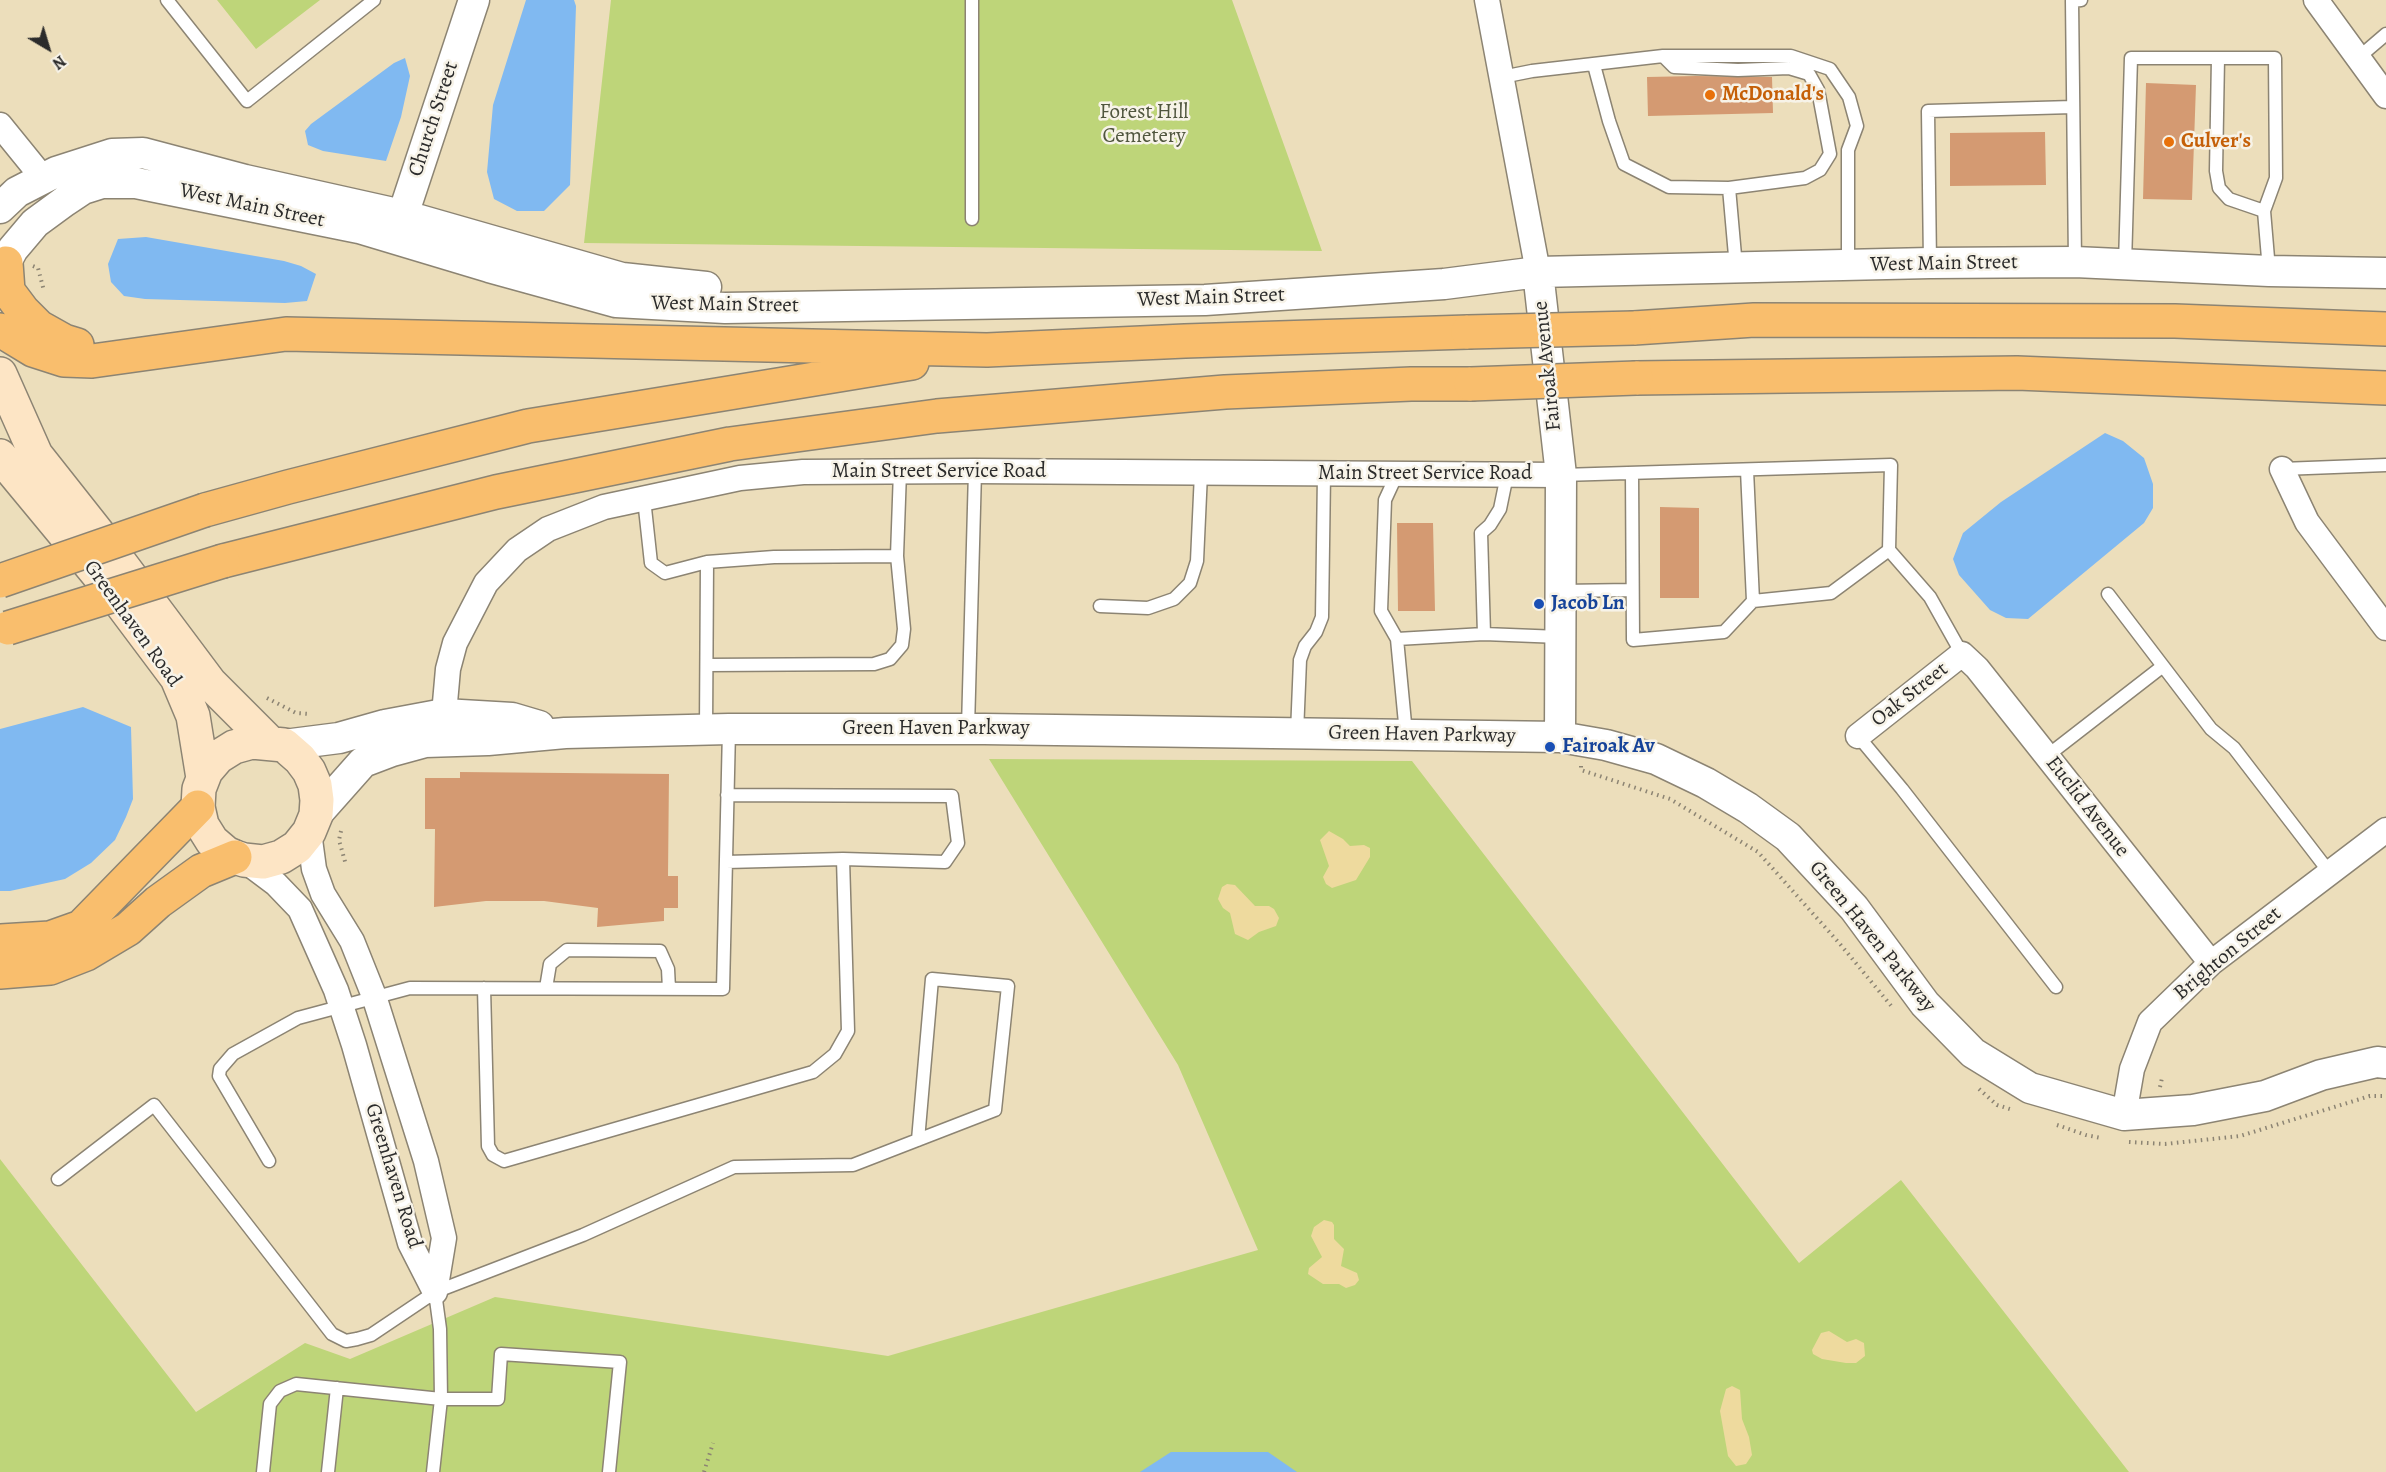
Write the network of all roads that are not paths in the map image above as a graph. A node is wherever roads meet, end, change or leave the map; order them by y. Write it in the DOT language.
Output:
graph roads {
  1 [pos="167,0"];
  2 [pos="374,0"];
  3 [pos="474,0"];
  4 [pos="972,0"];
  5 [pos="1487,0"];
  6 [pos="2073,0"];
  7 [pos="2316,0"];
  8 [pos="2386,34"];
  9 [pos="1663,56"];
  10 [pos="2218,58"];
  11 [pos="2358,58"];
  12 [pos="1594,65"];
  13 [pos="1502,77"];
  14 [pos="2386,96"];
  15 [pos="2073,107"];
  16 [pos="0,125"];
  17 [pos="44,178"];
  18 [pos="1729,188"];
  19 [pos="0,208"];
  20 [pos="2264,212"];
  21 [pos="972,219"];
  22 [pos="398,227"];
  23 [pos="2075,262"];
  24 [pos="1930,263"];
  25 [pos="2125,264"];
  26 [pos="1848,265"];
  27 [pos="3,268"];
  28 [pos="1736,268"];
  29 [pos="2269,271"];
  30 [pos="1538,272"];
  31 [pos="2386,273"];
  32 [pos="2386,329"];
  33 [pos="0,330"];
  34 [pos="0,347"];
  35 [pos="987,350"];
  36 [pos="0,354"];
  37 [pos="128,357"];
  38 [pos="0,374"];
  39 [pos="2386,388"];
  40 [pos="0,456"];
  41 [pos="2386,465"];
  42 [pos="2282,469"];
  43 [pos="1747,470"];
  44 [pos="900,471"];
  45 [pos="975,471"];
  46 [pos="1632,473"];
  47 [pos="1201,474"];
  48 [pos="1324,474"];
  49 [pos="1397,474"];
  50 [pos="1507,475"];
  51 [pos="1561,475"];
  52 [pos="644,499"];
  53 [pos="86,540"];
  54 [pos="1888,550"];
  55 [pos="897,556"];
  56 [pos="707,562"];
  57 [pos="0,580"];
  58 [pos="1632,590"];
  59 [pos="1561,591"];
  60 [pos="2108,594"];
  61 [pos="1753,601"];
  62 [pos="1100,606"];
  63 [pos="2386,628"];
  64 [pos="3,631"];
  65 [pos="1484,634"];
  66 [pos="1562,637"];
  67 [pos="1397,639"];
  68 [pos="1962,654"];
  69 [pos="707,665"];
  70 [pos="2163,666"];
  71 [pos="444,714"];
  72 [pos="717,729"];
  73 [pos="968,729"];
  74 [pos="565,733"];
  75 [pos="1297,733"];
  76 [pos="1406,734"];
  77 [pos="1858,736"];
  78 [pos="1560,737"];
  79 [pos="277,744"];
  80 [pos="2047,756"];
  81 [pos="200,793"];
  82 [pos="728,795"];
  83 [pos="322,823"];
  84 [pos="2386,830"];
  85 [pos="238,858"];
  86 [pos="843,860"];
  87 [pos="726,862"];
  88 [pos="2330,873"];
  89 [pos="0,941"];
  90 [pos="2211,963"];
  91 [pos="0,972"];
  92 [pos="2056,987"];
  93 [pos="484,988"];
  94 [pos="546,988"];
  95 [pos="669,989"];
  96 [pos="375,996"];
  97 [pos="342,1005"];
  98 [pos="2386,1062"];
  99 [pos="2124,1115"];
  100 [pos="918,1140"];
  101 [pos="269,1161"];
  102 [pos="58,1179"];
  103 [pos="435,1292"];
  104 [pos="337,1388"];
  105 [pos="441,1399"];
  106 [pos="263,1472"];
  107 [pos="328,1472"];
  108 [pos="433,1472"];
  109 [pos="609,1472"];
  1 -- 2 [label="lane"];
  3 -- 22 [label="street, Church Street"];
  4 -- 21 [label="lane"];
  5 -- 13 [label="street, Fairoak Avenue"];
  6 -- 15 [label="lane"];
  7 -- 11 [label="street"];
  8 -- 11 [label="lane"];
  9 -- 12 [label="lane"];
  9 -- 18 [label="lane"];
  9 -- 26 [label="lane"];
  10 -- 20 [label="lane"];
  10 -- 20 [label="lane"];
  10 -- 25 [label="lane"];
  11 -- 14 [label="street"];
  12 -- 13 [label="lane"];
  12 -- 18 [label="lane"];
  13 -- 30 [label="street, Fairoak Avenue"];
  15 -- 23 [label="lane"];
  15 -- 24 [label="lane"];
  16 -- 17 [label="street"];
  17 -- 19 [label="street, West Main Street"];
  17 -- 22 [label="street, West Main Street"];
  18 -- 28 [label="lane"];
  20 -- 29 [label="lane"];
  22 -- 27 [label="street, West Main Street"];
  22 -- 30 [label="street, West Main Street"];
  23 -- 24 [label="street, West Main Street"];
  23 -- 25 [label="street, West Main Street"];
  24 -- 26 [label="street, West Main Street"];
  25 -- 29 [label="street, West Main Street"];
  26 -- 28 [label="street, West Main Street"];
  27 -- 37 [label="highway"];
  28 -- 30 [label="street, West Main Street"];
  29 -- 31 [label="street, West Main Street"];
  30 -- 51 [label="street, Fairoak Avenue"];
  32 -- 35 [label="highway, bridge"];
  33 -- 37 [label="highway"];
  34 -- 36 [label="main road"];
  35 -- 37 [label="highway"];
  35 -- 57 [label="highway, bridge"];
  38 -- 53 [label="main road"];
  39 -- 64 [label="highway, bridge"];
  40 -- 53 [label="main road"];
  41 -- 42 [label="lane"];
  42 -- 63 [label="street"];
  43 -- 46 [label="lane"];
  43 -- 54 [label="lane"];
  43 -- 61 [label="lane"];
  44 -- 45 [label="street, Main Street Service Road"];
  44 -- 52 [label="street, Main Street Service Road"];
  44 -- 55 [label="lane"];
  45 -- 47 [label="street, Main Street Service Road"];
  45 -- 73 [label="lane"];
  46 -- 51 [label="lane"];
  46 -- 58 [label="lane"];
  47 -- 48 [label="street, Main Street Service Road"];
  47 -- 62 [label="lane"];
  48 -- 49 [label="street, Main Street Service Road"];
  48 -- 75 [label="lane"];
  49 -- 50 [label="street, Main Street Service Road"];
  49 -- 67 [label="lane"];
  50 -- 51 [label="street, Main Street Service Road"];
  50 -- 65 [label="lane"];
  51 -- 59 [label="street, Fairoak Avenue"];
  52 -- 56 [label="lane"];
  52 -- 71 [label="street, Main Street Service Road"];
  53 -- 79 [label="main road, Greenhaven Road"];
  53 -- 81 [label="main road, Greenhaven Road"];
  54 -- 61 [label="lane"];
  54 -- 68 [label="lane"];
  55 -- 56 [label="lane"];
  55 -- 69 [label="lane"];
  56 -- 69 [label="lane"];
  58 -- 59 [label="lane"];
  58 -- 61 [label="lane"];
  59 -- 66 [label="street, Fairoak Avenue"];
  60 -- 70 [label="lane"];
  65 -- 66 [label="lane"];
  65 -- 67 [label="lane"];
  66 -- 78 [label="street, Fairoak Avenue"];
  67 -- 76 [label="lane"];
  68 -- 77 [label="street, Oak Street"];
  68 -- 80 [label="street, Euclid Avenue"];
  69 -- 72 [label="lane"];
  70 -- 80 [label="lane"];
  70 -- 88 [label="lane"];
  71 -- 74 [label="street"];
  71 -- 79 [label="street"];
  72 -- 73 [label="street, Green Haven Parkway"];
  72 -- 74 [label="street, Green Haven Parkway"];
  72 -- 82 [label="lane"];
  73 -- 75 [label="street, Green Haven Parkway"];
  74 -- 83 [label="street"];
  75 -- 76 [label="street, Green Haven Parkway"];
  76 -- 78 [label="street, Green Haven Parkway"];
  77 -- 92 [label="lane"];
  78 -- 99 [label="street, Green Haven Parkway"];
  79 -- 81 [label="main road"];
  79 -- 83 [label="main road, Greenhaven Road"];
  80 -- 90 [label="street, Euclid Avenue"];
  81 -- 85 [label="main road, Greenhaven Road"];
  81 -- 89 [label="highway"];
  82 -- 86 [label="lane"];
  82 -- 87 [label="lane"];
  83 -- 85 [label="main road"];
  83 -- 96 [label="street, Greenhaven Road"];
  84 -- 88 [label="street, Brighton Street"];
  85 -- 91 [label="highway"];
  85 -- 97 [label="street, Greenhaven Road"];
  86 -- 87 [label="lane"];
  86 -- 93 [label="lane"];
  87 -- 95 [label="lane"];
  88 -- 90 [label="street, Brighton Street"];
  90 -- 99 [label="street, Brighton Street"];
  93 -- 94 [label="lane"];
  93 -- 96 [label="lane"];
  94 -- 95 [label="lane"];
  94 -- 95 [label="lane"];
  96 -- 97 [label="lane"];
  96 -- 103 [label="street, Greenhaven Road"];
  97 -- 101 [label="lane"];
  97 -- 103 [label="street, Greenhaven Road"];
  98 -- 99 [label="street, Green Haven Parkway"];
  100 -- 100 [label="lane"];
  100 -- 103 [label="lane"];
  102 -- 103 [label="lane"];
  103 -- 105 [label="lane"];
  104 -- 105 [label="lane"];
  104 -- 106 [label="lane"];
  104 -- 107 [label="lane"];
  105 -- 108 [label="lane"];
  105 -- 109 [label="lane"];
}
